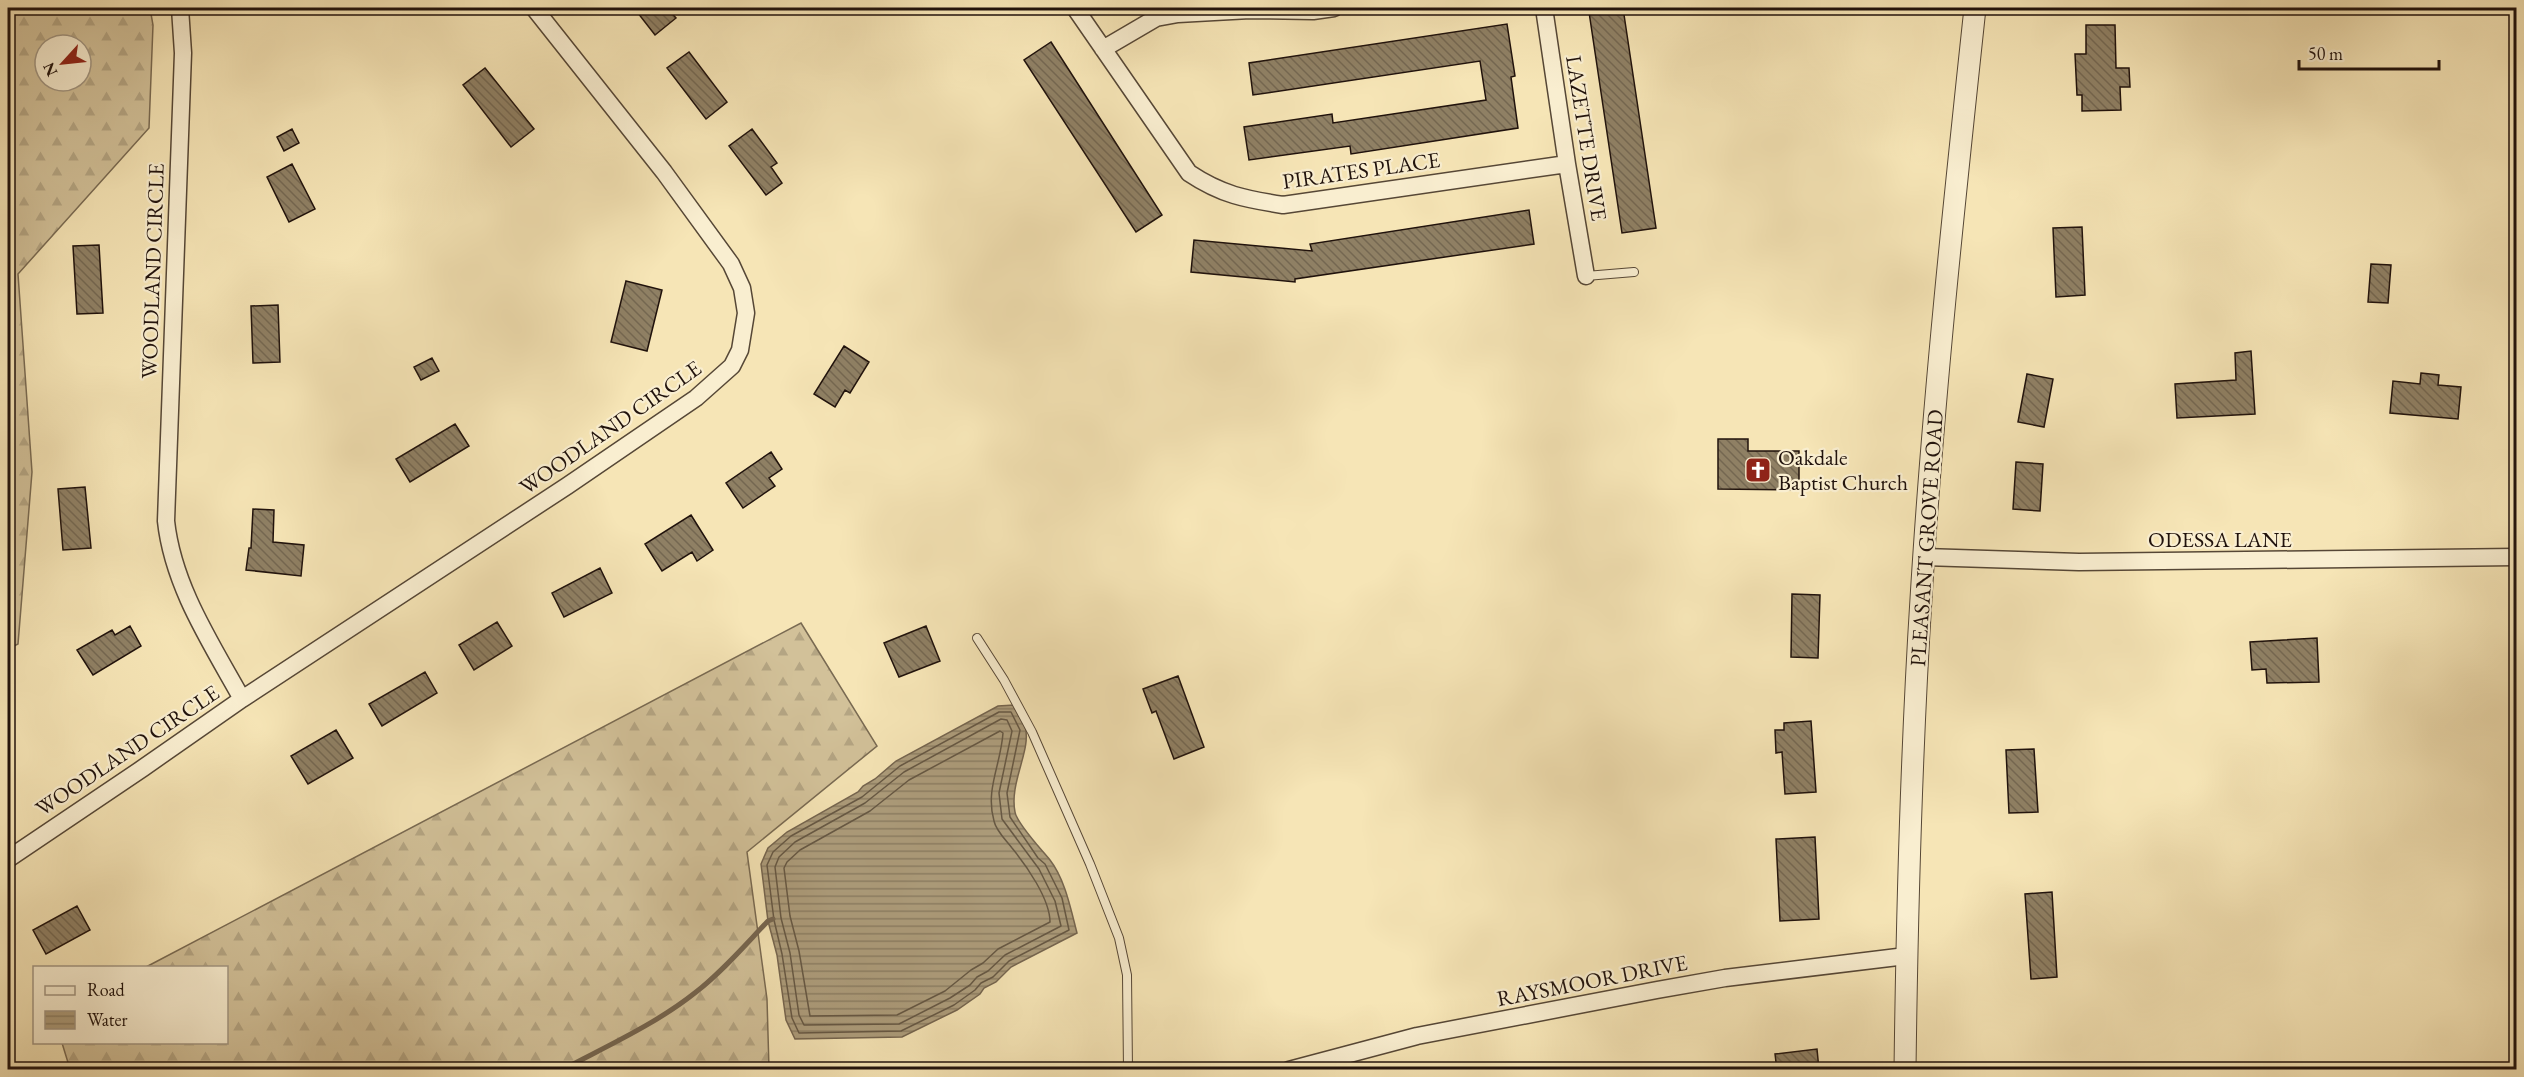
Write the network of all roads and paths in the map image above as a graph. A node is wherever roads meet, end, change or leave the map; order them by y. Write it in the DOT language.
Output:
graph roads {
  1 [pos="180,8"];
  2 [pos="534,8"];
  3 [pos="1075,8"];
  4 [pos="1334,8"];
  5 [pos="1544,8"];
  6 [pos="1976,8"];
  7 [pos="1103,49"];
  8 [pos="1567,164"];
  9 [pos="1634,272"];
  10 [pos="1586,276"];
  11 [pos="1924,557"];
  12 [pos="2517,557"];
  13 [pos="977,639"];
  14 [pos="242,699"];
  15 [pos="8,859"];
  16 [pos="1906,956"];
  17 [pos="1128,1070"];
  18 [pos="1289,1070"];
  19 [pos="1905,1070"];
  1 -- 14 [label="street, WOODLAND CIRCLE"];
  2 -- 14 [label="street, WOODLAND CIRCLE"];
  3 -- 7 [label="street, PIRATES PLACE"];
  4 -- 7 [label="street"];
  5 -- 8 [label="street, LAZETTE DRIVE"];
  6 -- 11 [label="street, PLEASANT GROVE ROAD"];
  7 -- 8 [label="street, PIRATES PLACE"];
  8 -- 10 [label="street, LAZETTE DRIVE"];
  9 -- 10 [label="lane"];
  11 -- 12 [label="street, ODESSA LANE"];
  11 -- 16 [label="street, PLEASANT GROVE ROAD"];
  13 -- 17 [label="lane"];
  14 -- 15 [label="street, WOODLAND CIRCLE"];
  16 -- 18 [label="street, RAYSMOOR DRIVE"];
  16 -- 19 [label="street, PLEASANT GROVE ROAD"];
}
